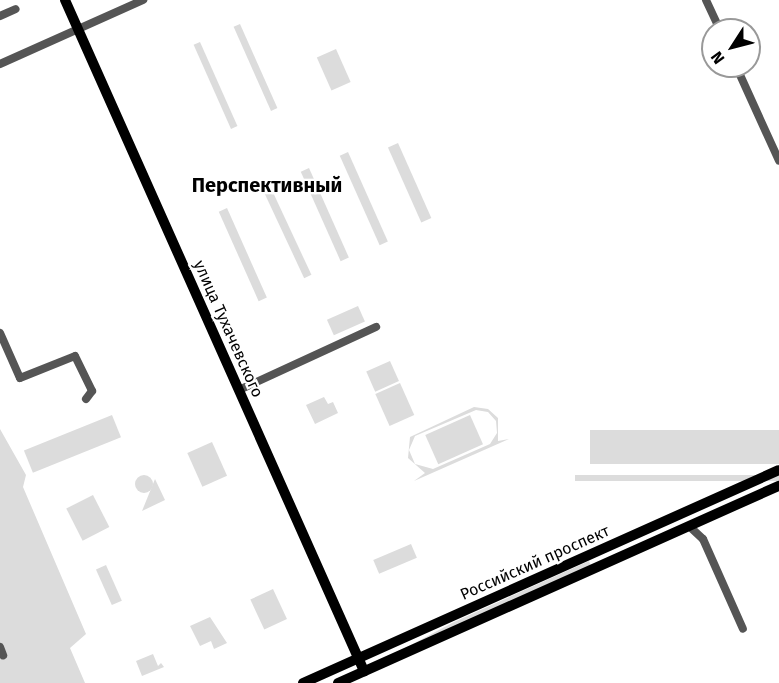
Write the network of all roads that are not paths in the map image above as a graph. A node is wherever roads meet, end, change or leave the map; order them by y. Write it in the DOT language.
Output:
graph roads {
  1 [pos="65,0"];
  2 [pos="143,0"];
  3 [pos="706,0"];
  4 [pos="16,9"];
  5 [pos="0,16"];
  6 [pos="714,18"];
  7 [pos="78,29"];
  8 [pos="0,64"];
  9 [pos="741,78"];
  10 [pos="779,161"];
  11 [pos="376,327"];
  12 [pos="0,333"];
  13 [pos="239,390"];
  14 [pos="86,399"];
  15 [pos="779,470"];
  16 [pos="779,486"];
  17 [pos="689,526"];
  18 [pos="743,629"];
  19 [pos="358,658"];
  20 [pos="364,671"];
  21 [pos="303,683"];
  22 [pos="338,683"];
  1 -- 7 [label="main road, улица Тухачевского"];
  2 -- 7 [label="street"];
  3 -- 6 [label="street"];
  4 -- 5 [label="street"];
  7 -- 8 [label="street"];
  7 -- 13 [label="main road, улица Тухачевского"];
  9 -- 10 [label="street"];
  11 -- 13 [label="street"];
  12 -- 14 [label="street"];
  13 -- 19 [label="main road, улица Тухачевского"];
  15 -- 19 [label="main road, Российский проспект"];
  16 -- 17 [label="main road, Российский проспект"];
  17 -- 18 [label="street"];
  17 -- 20 [label="main road, Российский проспект"];
  19 -- 20 [label="main road, улица Тухачевского"];
  19 -- 21 [label="main road, Российский проспект"];
  20 -- 22 [label="main road, Российский проспект"];
}
